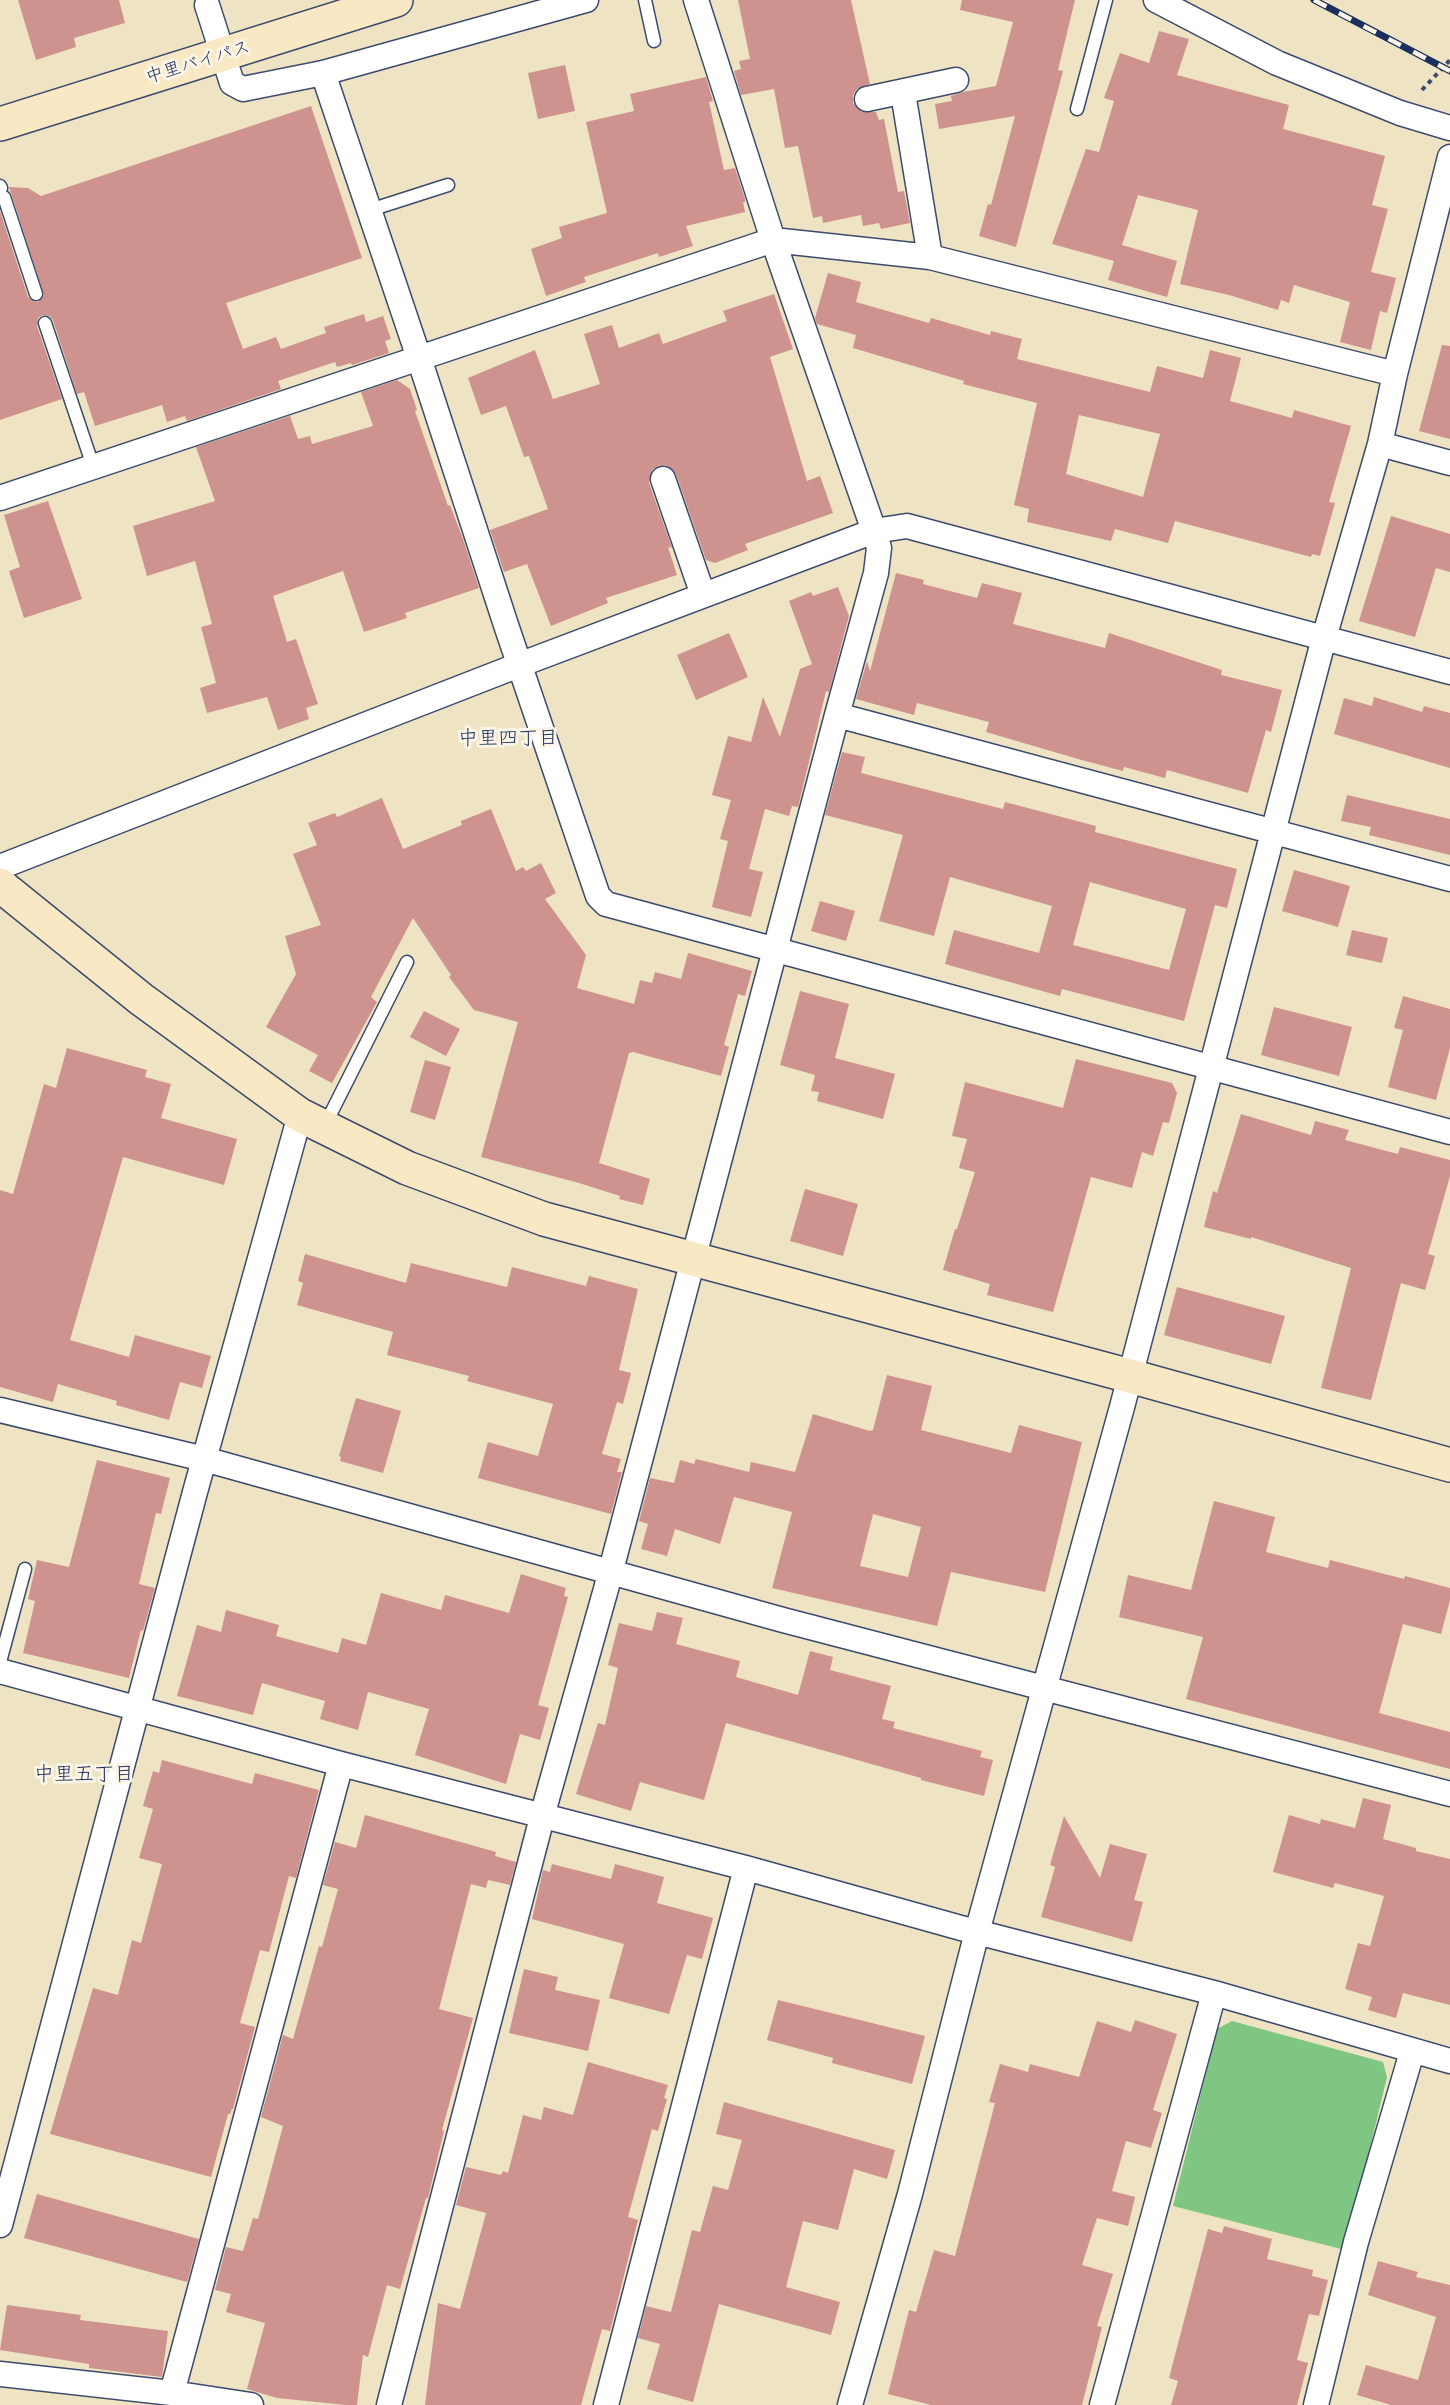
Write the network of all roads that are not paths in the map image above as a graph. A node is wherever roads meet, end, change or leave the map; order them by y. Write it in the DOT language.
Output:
graph roads {
  1 [pos="396,0"];
  2 [pos="586,0"];
  3 [pos="645,0"];
  4 [pos="696,0"];
  5 [pos="1106,0"];
  6 [pos="1156,0"];
  7 [pos="208,2"];
  8 [pos="654,41"];
  9 [pos="222,54"];
  10 [pos="323,73"];
  11 [pos="956,80"];
  12 [pos="903,93"];
  13 [pos="867,99"];
  14 [pos="1077,109"];
  15 [pos="1,120"];
  16 [pos="1450,128"];
  17 [pos="1450,157"];
  18 [pos="448,185"];
  19 [pos="2,190"];
  20 [pos="370,210"];
  21 [pos="773,240"];
  22 [pos="930,257"];
  23 [pos="36,294"];
  24 [pos="45,323"];
  25 [pos="419,358"];
  26 [pos="1395,374"];
  27 [pos="1380,444"];
  28 [pos="1450,463"];
  29 [pos="93,466"];
  30 [pos="663,479"];
  31 [pos="0,498"];
  32 [pos="874,531"];
  33 [pos="703,595"];
  34 [pos="1324,638"];
  35 [pos="519,665"];
  36 [pos="1450,672"];
  37 [pos="837,715"];
  38 [pos="1273,832"];
  39 [pos="0,867"];
  40 [pos="1450,879"];
  41 [pos="0,885"];
  42 [pos="776,949"];
  43 [pos="407,962"];
  44 [pos="1210,1067"];
  45 [pos="312,1120"];
  46 [pos="1450,1131"];
  47 [pos="694,1260"];
  48 [pos="1130,1376"];
  49 [pos="0,1410"];
  50 [pos="204,1459"];
  51 [pos="1450,1465"];
  52 [pos="25,1569"];
  53 [pos="611,1571"];
  54 [pos="0,1662"];
  55 [pos="0,1671"];
  56 [pos="1045,1688"];
  57 [pos="138,1710"];
  58 [pos="341,1764"];
  59 [pos="1450,1794"];
  60 [pos="543,1816"];
  61 [pos="746,1869"];
  62 [pos="977,1932"];
  63 [pos="1214,1994"];
  64 [pos="1412,2052"];
  65 [pos="1450,2061"];
  66 [pos="0,2225"];
  67 [pos="0,2374"];
  68 [pos="172,2393"];
  69 [pos="251,2405"];
  70 [pos="389,2405"];
  71 [pos="606,2405"];
  72 [pos="850,2405"];
  73 [pos="1102,2405"];
  74 [pos="1316,2405"];
  1 -- 9 [label="street, 中里バイパス"];
  2 -- 10 [label="street"];
  3 -- 8 [label="lane"];
  4 -- 21 [label="street"];
  5 -- 14 [label="lane"];
  6 -- 16 [label="street"];
  7 -- 9 [label="street"];
  9 -- 10 [label="street"];
  9 -- 15 [label="street, 中里バイパス"];
  10 -- 20 [label="street"];
  11 -- 12 [label="street"];
  12 -- 13 [label="street"];
  12 -- 22 [label="street"];
  17 -- 26 [label="street"];
  18 -- 20 [label="lane"];
  19 -- 23 [label="lane"];
  20 -- 25 [label="street"];
  21 -- 22 [label="street"];
  21 -- 25 [label="street"];
  21 -- 32 [label="street"];
  22 -- 26 [label="street"];
  24 -- 29 [label="lane"];
  25 -- 29 [label="street"];
  25 -- 35 [label="street"];
  26 -- 27 [label="street"];
  27 -- 28 [label="street"];
  27 -- 34 [label="street"];
  29 -- 31 [label="street"];
  30 -- 33 [label="street"];
  32 -- 33 [label="street"];
  32 -- 34 [label="street"];
  32 -- 37 [label="street"];
  33 -- 35 [label="street"];
  34 -- 36 [label="street"];
  34 -- 38 [label="street"];
  35 -- 39 [label="street"];
  35 -- 42 [label="street"];
  37 -- 38 [label="street"];
  37 -- 42 [label="street"];
  38 -- 40 [label="street"];
  38 -- 44 [label="street"];
  41 -- 45 [label="street"];
  42 -- 44 [label="street"];
  42 -- 47 [label="street"];
  43 -- 45 [label="lane"];
  44 -- 46 [label="street"];
  44 -- 48 [label="street"];
  45 -- 47 [label="street"];
  45 -- 50 [label="street"];
  47 -- 48 [label="street"];
  47 -- 53 [label="street"];
  48 -- 51 [label="street"];
  48 -- 56 [label="street"];
  49 -- 50 [label="street"];
  50 -- 53 [label="street"];
  50 -- 57 [label="street"];
  52 -- 54 [label="lane"];
  53 -- 56 [label="street"];
  53 -- 60 [label="street"];
  55 -- 57 [label="street"];
  56 -- 59 [label="street"];
  56 -- 62 [label="street"];
  57 -- 58 [label="street"];
  57 -- 66 [label="street"];
  58 -- 60 [label="street"];
  58 -- 68 [label="street"];
  60 -- 61 [label="street"];
  60 -- 70 [label="street"];
  61 -- 62 [label="street"];
  61 -- 71 [label="street"];
  62 -- 63 [label="street"];
  62 -- 72 [label="street"];
  63 -- 64 [label="street"];
  63 -- 73 [label="street"];
  64 -- 65 [label="street"];
  64 -- 74 [label="street"];
  67 -- 68 [label="street"];
  68 -- 69 [label="street"];
}
